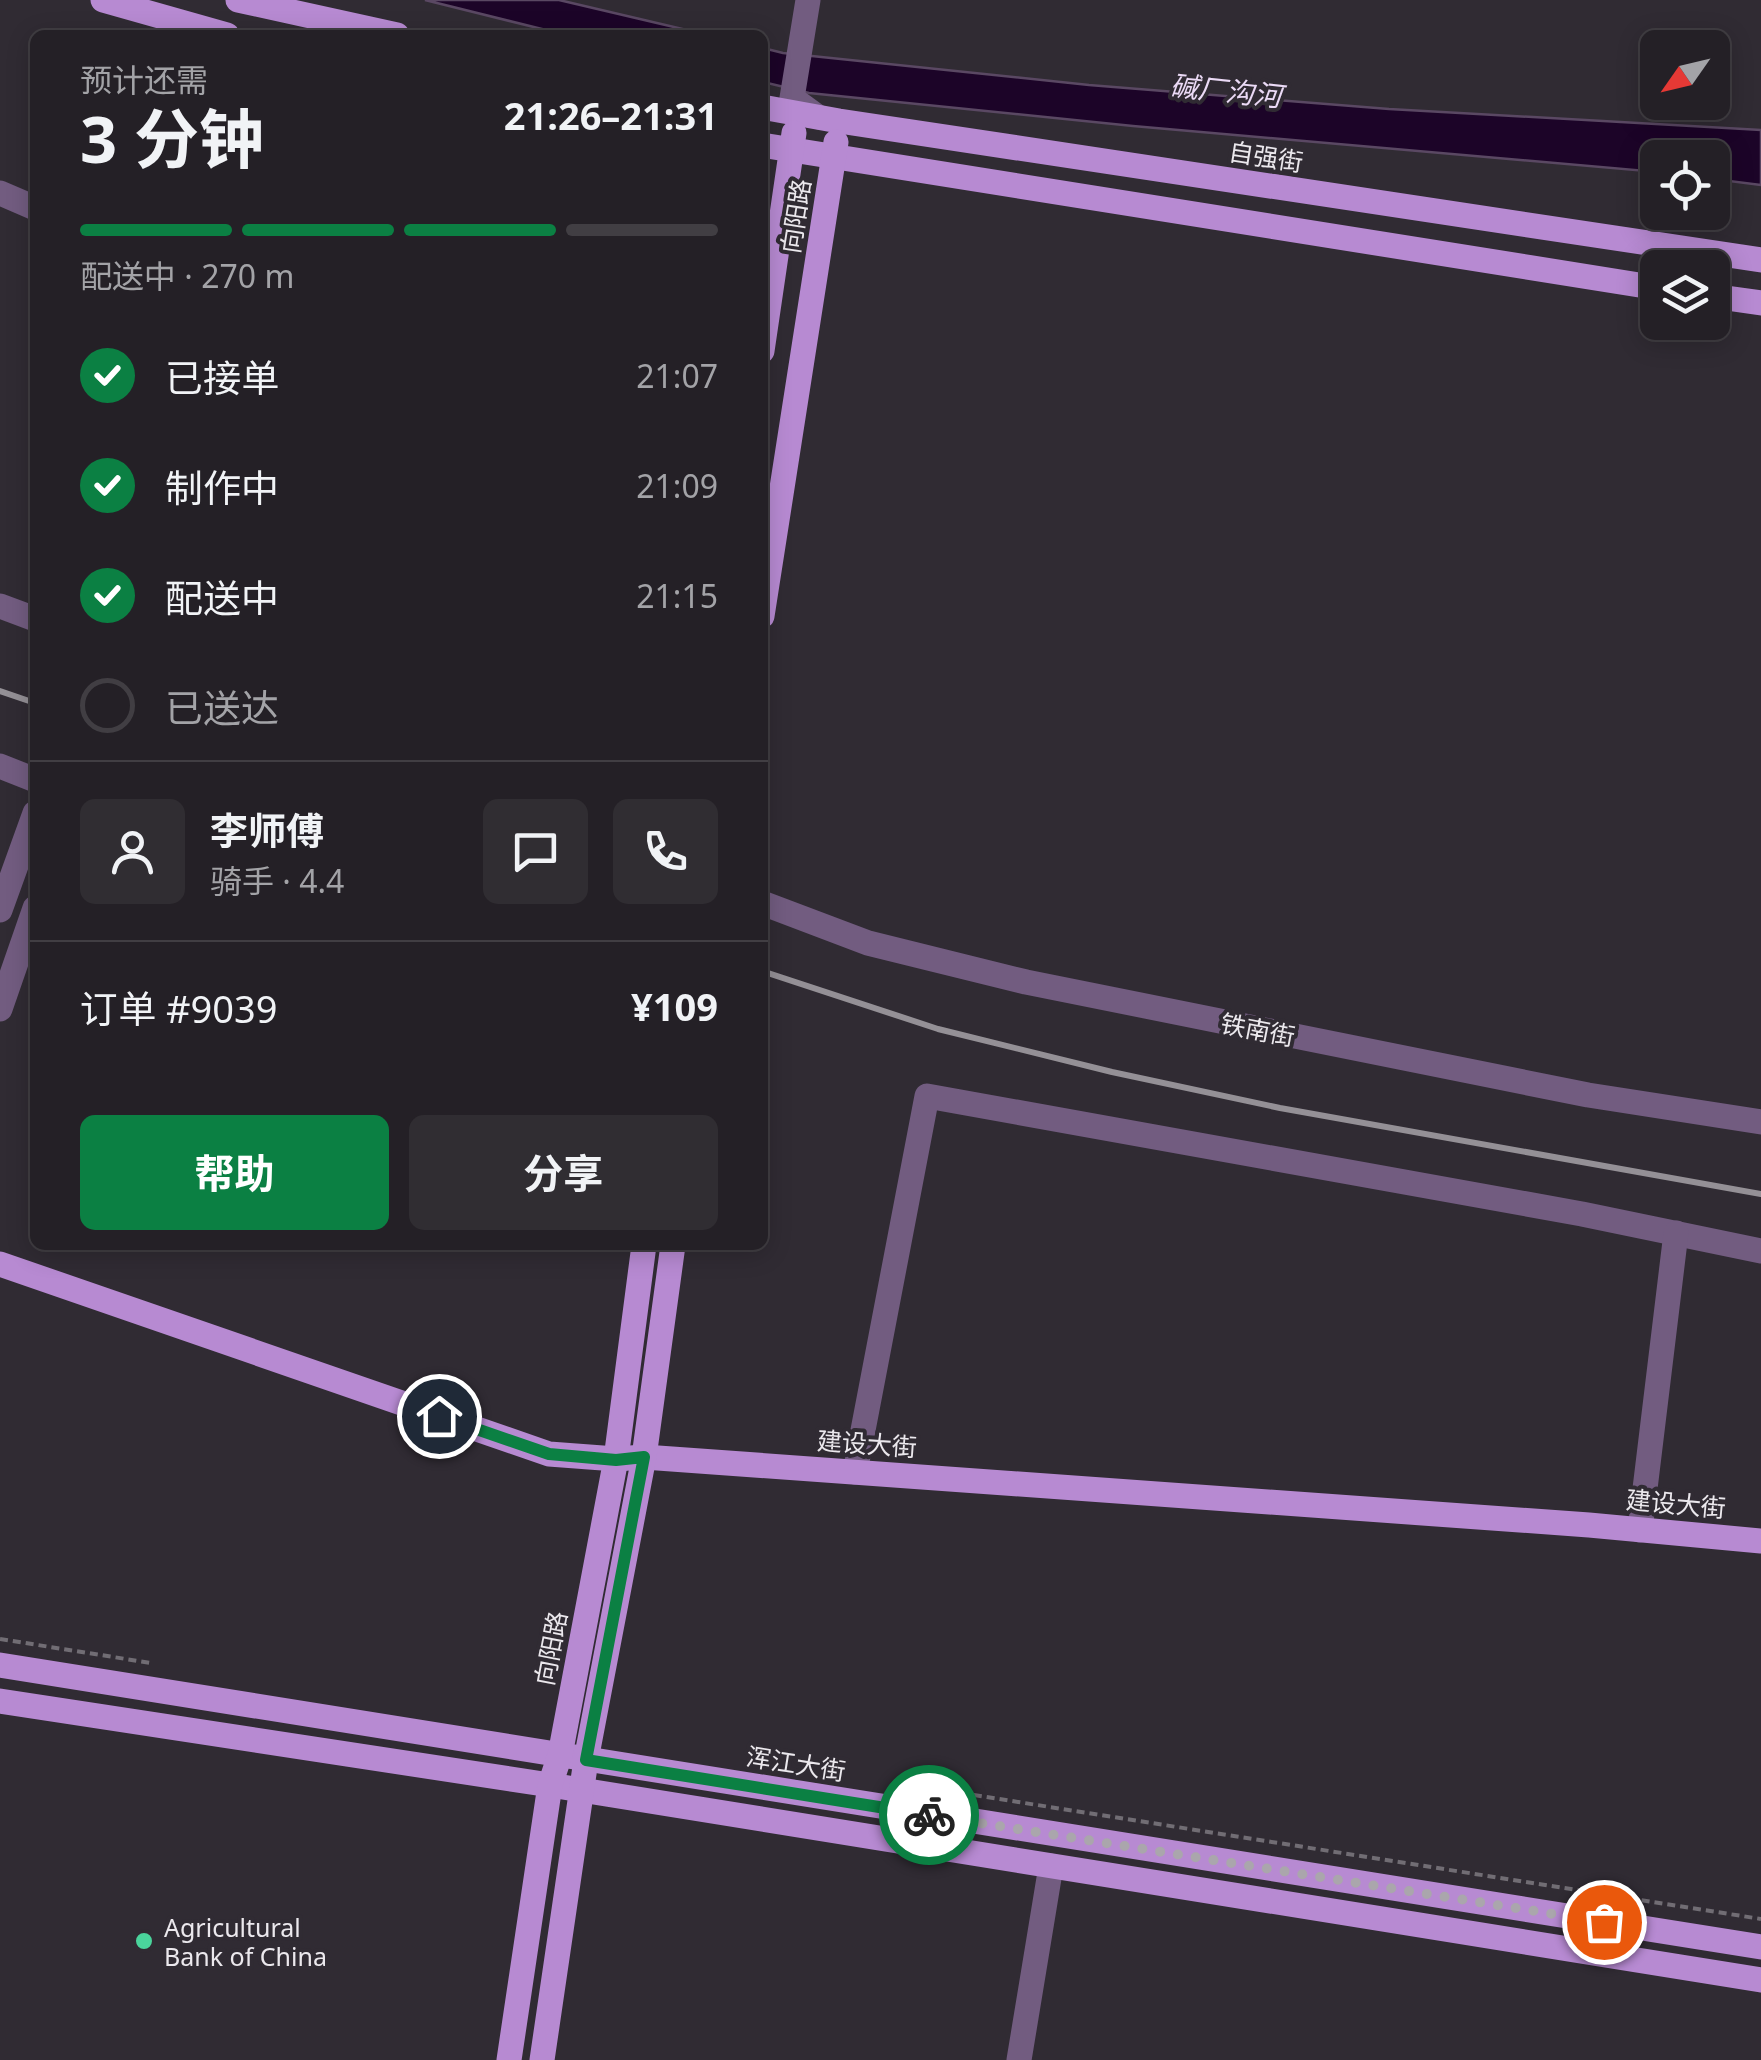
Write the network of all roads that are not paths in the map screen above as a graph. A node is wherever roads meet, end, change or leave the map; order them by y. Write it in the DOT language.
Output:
graph roads {
  1 [pos="103,0"];
  2 [pos="238,0"];
  3 [pos="808,0"];
  4 [pos="209,30"];
  5 [pos="375,30"];
  6 [pos="768,108"];
  7 [pos="811,112"];
  8 [pos="768,146"];
  9 [pos="792,150"];
  10 [pos="834,155"];
  11 [pos="0,193"];
  12 [pos="30,206"];
  13 [pos="1761,260"];
  14 [pos="1640,285"];
  15 [pos="1730,299"];
  16 [pos="1761,303"];
  17 [pos="768,312"];
  18 [pos="768,578"];
  19 [pos="0,606"];
  20 [pos="30,617"];
  21 [pos="0,766"];
  22 [pos="30,778"];
  23 [pos="30,827"];
  24 [pos="768,905"];
  25 [pos="0,910"];
  26 [pos="30,922"];
  27 [pos="0,1009"];
  28 [pos="1761,1122"];
  29 [pos="1676,1233"];
  30 [pos="643,1250"];
  31 [pos="672,1250"];
  32 [pos="1761,1251"];
  33 [pos="0,1264"];
  34 [pos="644,1457"];
  35 [pos="616,1460"];
  36 [pos="855,1472"];
  37 [pos="1640,1530"];
  38 [pos="1761,1541"];
  39 [pos="0,1665"];
  40 [pos="0,1701"];
  41 [pos="573,1758"];
  42 [pos="550,1785"];
  43 [pos="582,1791"];
  44 [pos="1051,1866"];
  45 [pos="1761,1946"];
  46 [pos="1761,1980"];
  47 [pos="509,2060"];
  48 [pos="542,2060"];
  49 [pos="1019,2060"];
  1 -- 4 [label="main road"];
  2 -- 5 [label="main road"];
  3 -- 7 [label="street"];
  6 -- 7 [label="main road, 自强街"];
  7 -- 9 [label="main road, 向阳路"];
  7 -- 10 [label="main road, 向阳路"];
  7 -- 13 [label="main road, 自强街"];
  8 -- 9 [label="main road"];
  9 -- 10 [label="main road"];
  9 -- 17 [label="main road, 向阳路"];
  10 -- 14 [label="main road"];
  10 -- 18 [label="main road, 向阳路"];
  11 -- 12 [label="street"];
  15 -- 16 [label="main road"];
  19 -- 20 [label="street"];
  21 -- 22 [label="street"];
  23 -- 25 [label="street"];
  24 -- 28 [label="street, 铁南街"];
  26 -- 27 [label="street"];
  29 -- 32 [label="street"];
  29 -- 36 [label="street"];
  29 -- 37 [label="street"];
  30 -- 35 [label="main road, 向阳路"];
  31 -- 34 [label="main road, 向阳路"];
  33 -- 35 [label="main road, 建设大街"];
  34 -- 35 [label="main road, 建设大街"];
  34 -- 36 [label="main road, 建设大街"];
  34 -- 41 [label="main road, 向阳路"];
  35 -- 41 [label="main road, 向阳路"];
  36 -- 37 [label="main road, 建设大街"];
  37 -- 38 [label="main road, 建设大街"];
  39 -- 41 [label="main road, 浑江大街"];
  40 -- 42 [label="main road"];
  41 -- 42 [label="main road, 向阳路"];
  41 -- 43 [label="main road, 向阳路"];
  41 -- 45 [label="main road, 浑江大街"];
  42 -- 43 [label="main road"];
  42 -- 47 [label="main road, 向阳路"];
  43 -- 44 [label="main road"];
  43 -- 48 [label="main road, 向阳路"];
  44 -- 46 [label="main road"];
  44 -- 49 [label="street"];
}
